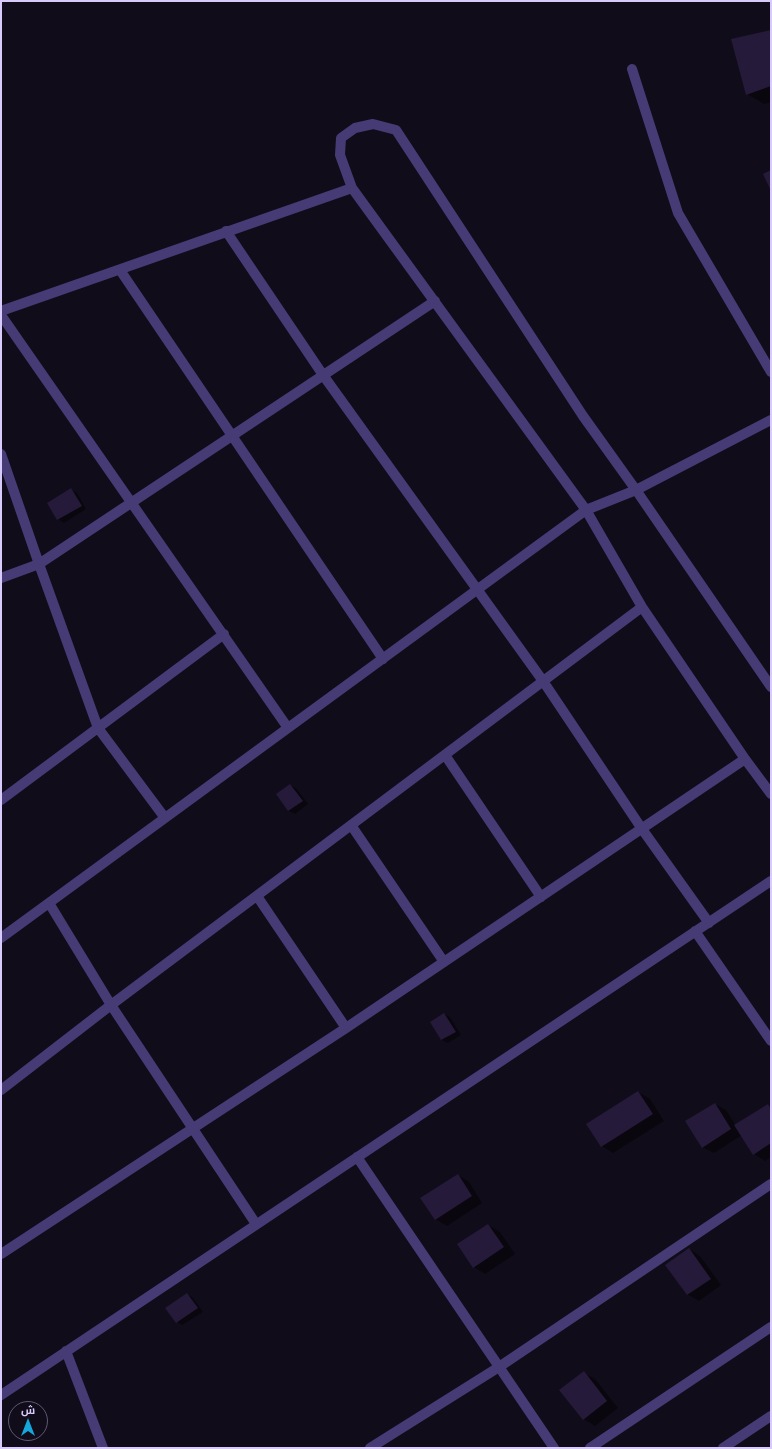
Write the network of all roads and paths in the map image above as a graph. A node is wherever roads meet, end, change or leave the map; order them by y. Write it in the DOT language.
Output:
graph roads {
  1 [pos="632,69"];
  2 [pos="352,188"];
  3 [pos="226,231"];
  4 [pos="120,270"];
  5 [pos="435,301"];
  6 [pos="1,311"];
  7 [pos="1,315"];
  8 [pos="771,372"];
  9 [pos="323,375"];
  10 [pos="771,420"];
  11 [pos="232,436"];
  12 [pos="1,454"];
  13 [pos="636,490"];
  14 [pos="132,502"];
  15 [pos="586,510"];
  16 [pos="39,564"];
  17 [pos="1,578"];
  18 [pos="477,590"];
  19 [pos="642,607"];
  20 [pos="224,634"];
  21 [pos="383,659"];
  22 [pos="543,681"];
  23 [pos="771,687"];
  24 [pos="98,728"];
  25 [pos="288,728"];
  26 [pos="445,755"];
  27 [pos="745,759"];
  28 [pos="771,794"];
  29 [pos="1,800"];
  30 [pos="165,818"];
  31 [pos="351,825"];
  32 [pos="642,829"];
  33 [pos="771,881"];
  34 [pos="257,896"];
  35 [pos="541,897"];
  36 [pos="49,903"];
  37 [pos="709,922"];
  38 [pos="695,931"];
  39 [pos="1,938"];
  40 [pos="444,962"];
  41 [pos="111,1005"];
  42 [pos="346,1028"];
  43 [pos="771,1040"];
  44 [pos="1,1090"];
  45 [pos="192,1128"];
  46 [pos="357,1157"];
  47 [pos="771,1184"];
  48 [pos="256,1224"];
  49 [pos="1,1254"];
  50 [pos="771,1327"];
  51 [pos="66,1351"];
  52 [pos="499,1367"];
  53 [pos="1,1395"];
  54 [pos="771,1416"];
  55 [pos="103,1448"];
  56 [pos="370,1448"];
  57 [pos="554,1448"];
  58 [pos="590,1448"];
  59 [pos="723,1448"];
  1 -- 8 [label="street"];
  2 -- 3 [label="street"];
  2 -- 5 [label="street"];
  2 -- 13 [label="street"];
  3 -- 4 [label="street"];
  3 -- 9 [label="street"];
  4 -- 6 [label="street"];
  4 -- 11 [label="street"];
  5 -- 9 [label="street"];
  5 -- 15 [label="street"];
  7 -- 14 [label="street"];
  9 -- 11 [label="street"];
  9 -- 18 [label="street"];
  10 -- 13 [label="street"];
  11 -- 14 [label="street"];
  11 -- 21 [label="street"];
  12 -- 16 [label="street"];
  13 -- 15 [label="street"];
  13 -- 23 [label="street"];
  14 -- 16 [label="street"];
  14 -- 20 [label="street"];
  15 -- 18 [label="street"];
  15 -- 19 [label="street"];
  16 -- 17 [label="street"];
  16 -- 24 [label="street"];
  18 -- 21 [label="street"];
  18 -- 22 [label="street"];
  19 -- 22 [label="street"];
  19 -- 27 [label="street"];
  20 -- 24 [label="street"];
  20 -- 25 [label="street"];
  21 -- 25 [label="street"];
  22 -- 26 [label="street"];
  22 -- 32 [label="street"];
  24 -- 29 [label="street"];
  24 -- 30 [label="street"];
  25 -- 30 [label="street"];
  26 -- 31 [label="street"];
  26 -- 35 [label="street"];
  27 -- 28 [label="street"];
  27 -- 32 [label="street"];
  30 -- 36 [label="street"];
  31 -- 34 [label="street"];
  31 -- 40 [label="street"];
  32 -- 35 [label="street"];
  32 -- 37 [label="street"];
  33 -- 37 [label="street"];
  34 -- 41 [label="street"];
  34 -- 42 [label="street"];
  35 -- 40 [label="street"];
  36 -- 39 [label="street"];
  36 -- 41 [label="street"];
  37 -- 38 [label="street"];
  38 -- 43 [label="street"];
  38 -- 46 [label="street"];
  40 -- 42 [label="street"];
  41 -- 44 [label="street"];
  41 -- 45 [label="street"];
  42 -- 45 [label="street"];
  45 -- 48 [label="street"];
  45 -- 49 [label="street"];
  46 -- 48 [label="street"];
  46 -- 52 [label="street"];
  47 -- 52 [label="street"];
  48 -- 51 [label="street"];
  50 -- 58 [label="street"];
  51 -- 53 [label="street"];
  51 -- 55 [label="street"];
  52 -- 56 [label="street"];
  52 -- 57 [label="street"];
  54 -- 59 [label="street"];
}
